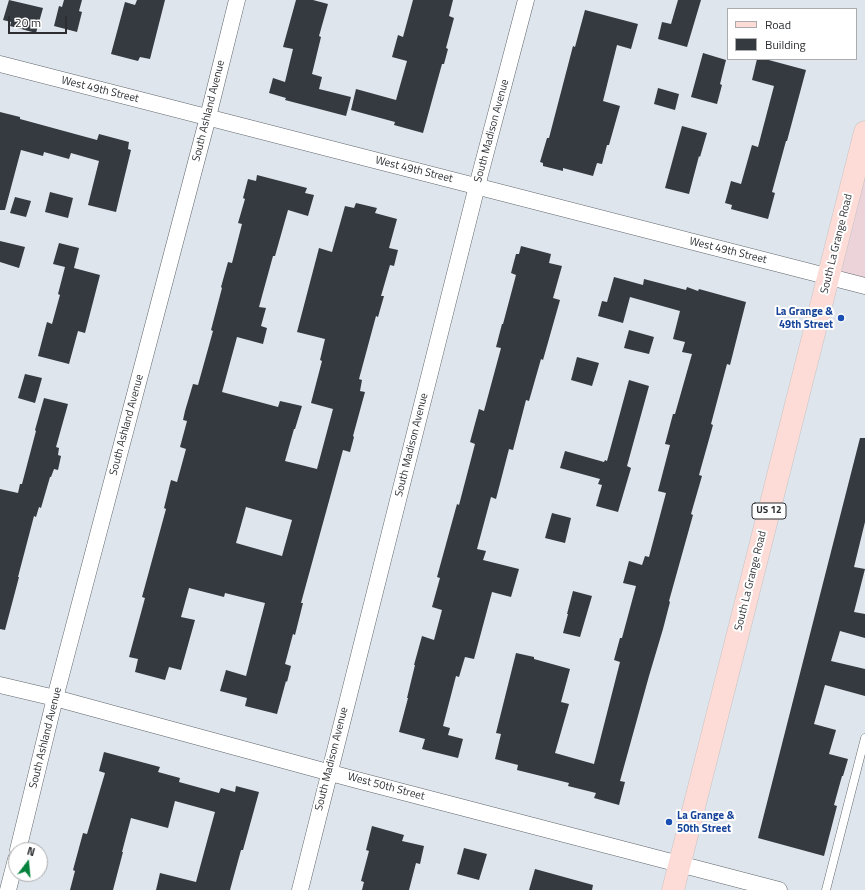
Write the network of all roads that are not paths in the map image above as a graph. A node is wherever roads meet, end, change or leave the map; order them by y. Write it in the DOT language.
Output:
graph roads {
  1 [pos="237,0"];
  2 [pos="526,0"];
  3 [pos="0,64"];
  4 [pos="208,117"];
  5 [pos="865,132"];
  6 [pos="477,186"];
  7 [pos="828,277"];
  8 [pos="865,286"];
  9 [pos="0,685"];
  10 [pos="55,698"];
  11 [pos="865,738"];
  12 [pos="329,772"];
  13 [pos="20,842"];
  14 [pos="679,864"];
  15 [pos="300,890"];
  16 [pos="673,890"];
  17 [pos="779,890"];
  18 [pos="826,890"];
  1 -- 4 [label="street, South Ashland Avenue"];
  2 -- 6 [label="street, South Madison Avenue"];
  3 -- 4 [label="street, West 49th Street"];
  4 -- 6 [label="street, West 49th Street"];
  4 -- 10 [label="street, South Ashland Avenue"];
  5 -- 7 [label="main road, South La Grange Road / US 12"];
  6 -- 7 [label="street, West 49th Street"];
  6 -- 12 [label="street, South Madison Avenue"];
  7 -- 8 [label="street, West 49th Street"];
  7 -- 14 [label="main road, South La Grange Road / US 12"];
  9 -- 10 [label="street, West 50th Street"];
  10 -- 12 [label="street, West 50th Street"];
  10 -- 13 [label="street, South Ashland Avenue"];
  11 -- 18 [label="lane"];
  12 -- 14 [label="street, West 50th Street"];
  12 -- 15 [label="street, South Madison Avenue"];
  14 -- 16 [label="main road, South La Grange Road / US 12"];
  14 -- 17 [label="street, West 50th Street"];
}
